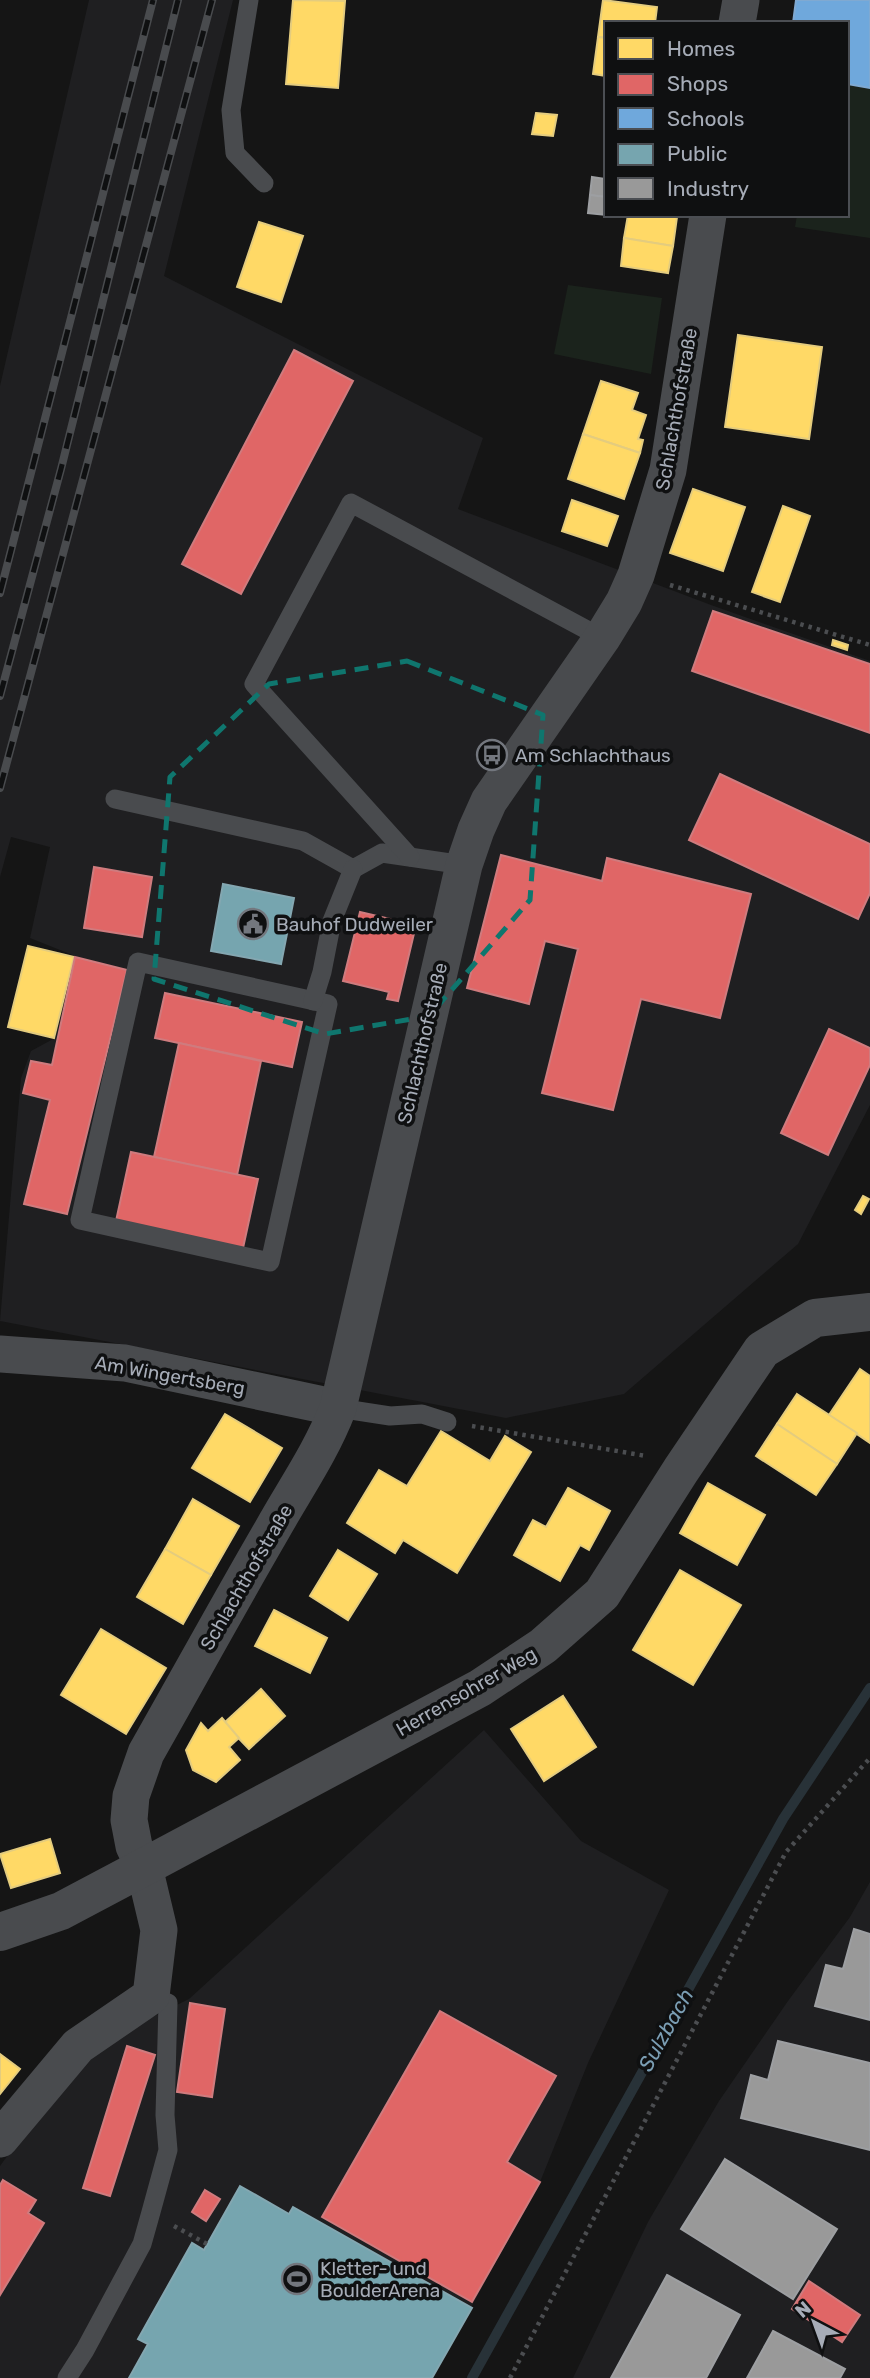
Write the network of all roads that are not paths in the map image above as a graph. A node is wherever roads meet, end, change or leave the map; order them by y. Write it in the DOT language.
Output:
graph roads {
  1 [pos="249,0"];
  2 [pos="741,0"];
  3 [pos="737,21"];
  4 [pos="264,183"];
  5 [pos="708,217"];
  6 [pos="601,638"];
  7 [pos="115,799"];
  8 [pos="410,857"];
  9 [pos="464,865"];
  10 [pos="353,869"];
  11 [pos="313,1000"];
  12 [pos="870,1312"];
  13 [pos="0,1354"];
  14 [pos="338,1408"];
  15 [pos="447,1422"];
  16 [pos="144,1867"];
  17 [pos="0,1932"];
  18 [pos="150,1996"];
  19 [pos="0,2139"];
  20 [pos="67,2378"];
  1 -- 4 [label="lane"];
  2 -- 3 [label="street"];
  5 -- 6 [label="street, Schlachthofstraße"];
  6 -- 8 [label="lane"];
  6 -- 9 [label="street, Schlachthofstraße"];
  7 -- 10 [label="lane"];
  8 -- 9 [label="lane"];
  8 -- 10 [label="lane"];
  9 -- 14 [label="street, Schlachthofstraße"];
  10 -- 11 [label="lane"];
  11 -- 11 [label="lane"];
  12 -- 16 [label="street, Herrensohrer Weg"];
  13 -- 14 [label="street, Am Wingertsberg"];
  14 -- 15 [label="lane"];
  14 -- 16 [label="street, Schlachthofstraße"];
  16 -- 17 [label="street, Herrensohrer Weg"];
  16 -- 18 [label="street"];
  18 -- 19 [label="street"];
  18 -- 20 [label="lane"];
}
